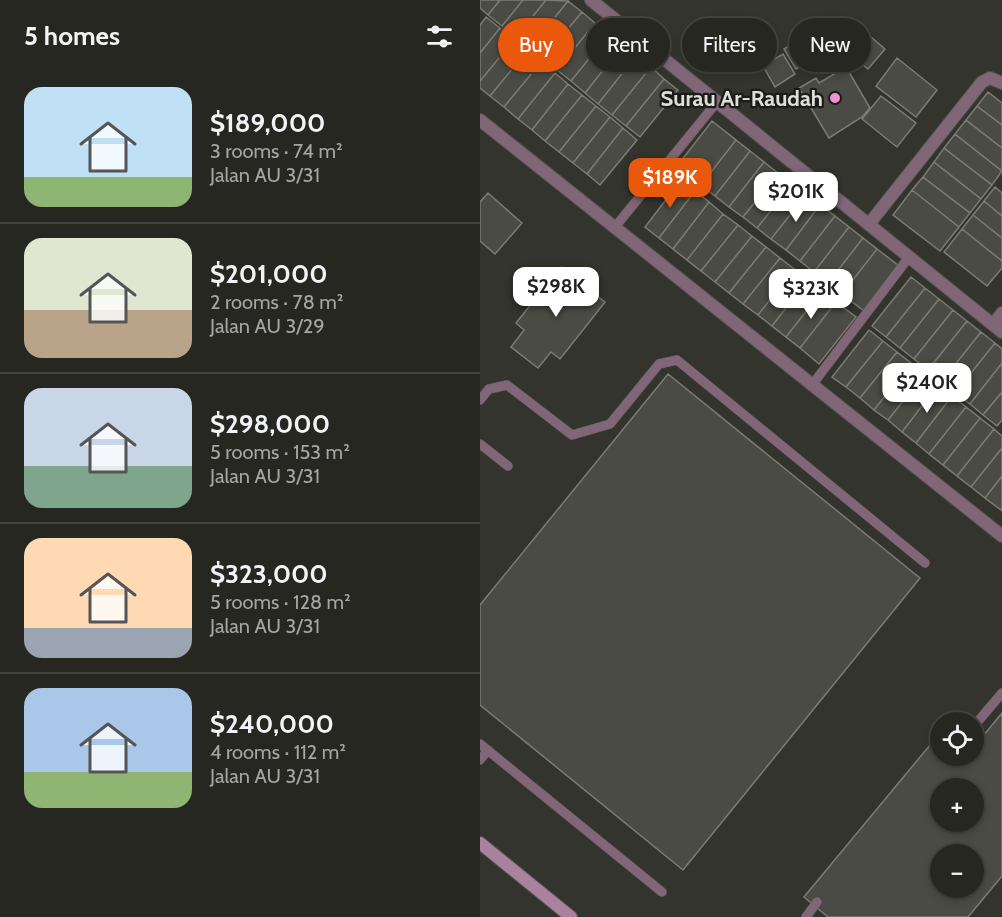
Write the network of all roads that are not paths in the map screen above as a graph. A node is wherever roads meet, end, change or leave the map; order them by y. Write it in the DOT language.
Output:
graph roads {
  1 [pos="591,0"];
  2 [pos="1002,83"];
  3 [pos="717,102"];
  4 [pos="480,120"];
  5 [pos="869,224"];
  6 [pos="615,227"];
  7 [pos="909,257"];
  8 [pos="1002,313"];
  9 [pos="998,328"];
  10 [pos="812,385"];
  11 [pos="480,400"];
  12 [pos="480,444"];
  13 [pos="508,466"];
  14 [pos="1002,536"];
  15 [pos="925,562"];
  16 [pos="1002,693"];
  17 [pos="984,714"];
  18 [pos="480,744"];
  19 [pos="488,750"];
  20 [pos="480,760"];
  21 [pos="480,843"];
  22 [pos="662,892"];
  23 [pos="817,903"];
  24 [pos="572,917"];
  25 [pos="807,917"];
  1 -- 3 [label="street"];
  2 -- 5 [label="street"];
  3 -- 5 [label="street"];
  3 -- 6 [label="lane"];
  4 -- 6 [label="street"];
  5 -- 7 [label="street"];
  6 -- 10 [label="street"];
  7 -- 9 [label="street"];
  7 -- 10 [label="lane"];
  8 -- 9 [label="street"];
  10 -- 14 [label="street"];
  11 -- 15 [label="lane"];
  12 -- 13 [label="lane"];
  16 -- 17 [label="lane"];
  18 -- 19 [label="lane"];
  19 -- 20 [label="lane"];
  19 -- 22 [label="lane"];
  21 -- 24 [label="main road"];
  23 -- 25 [label="lane"];
}
